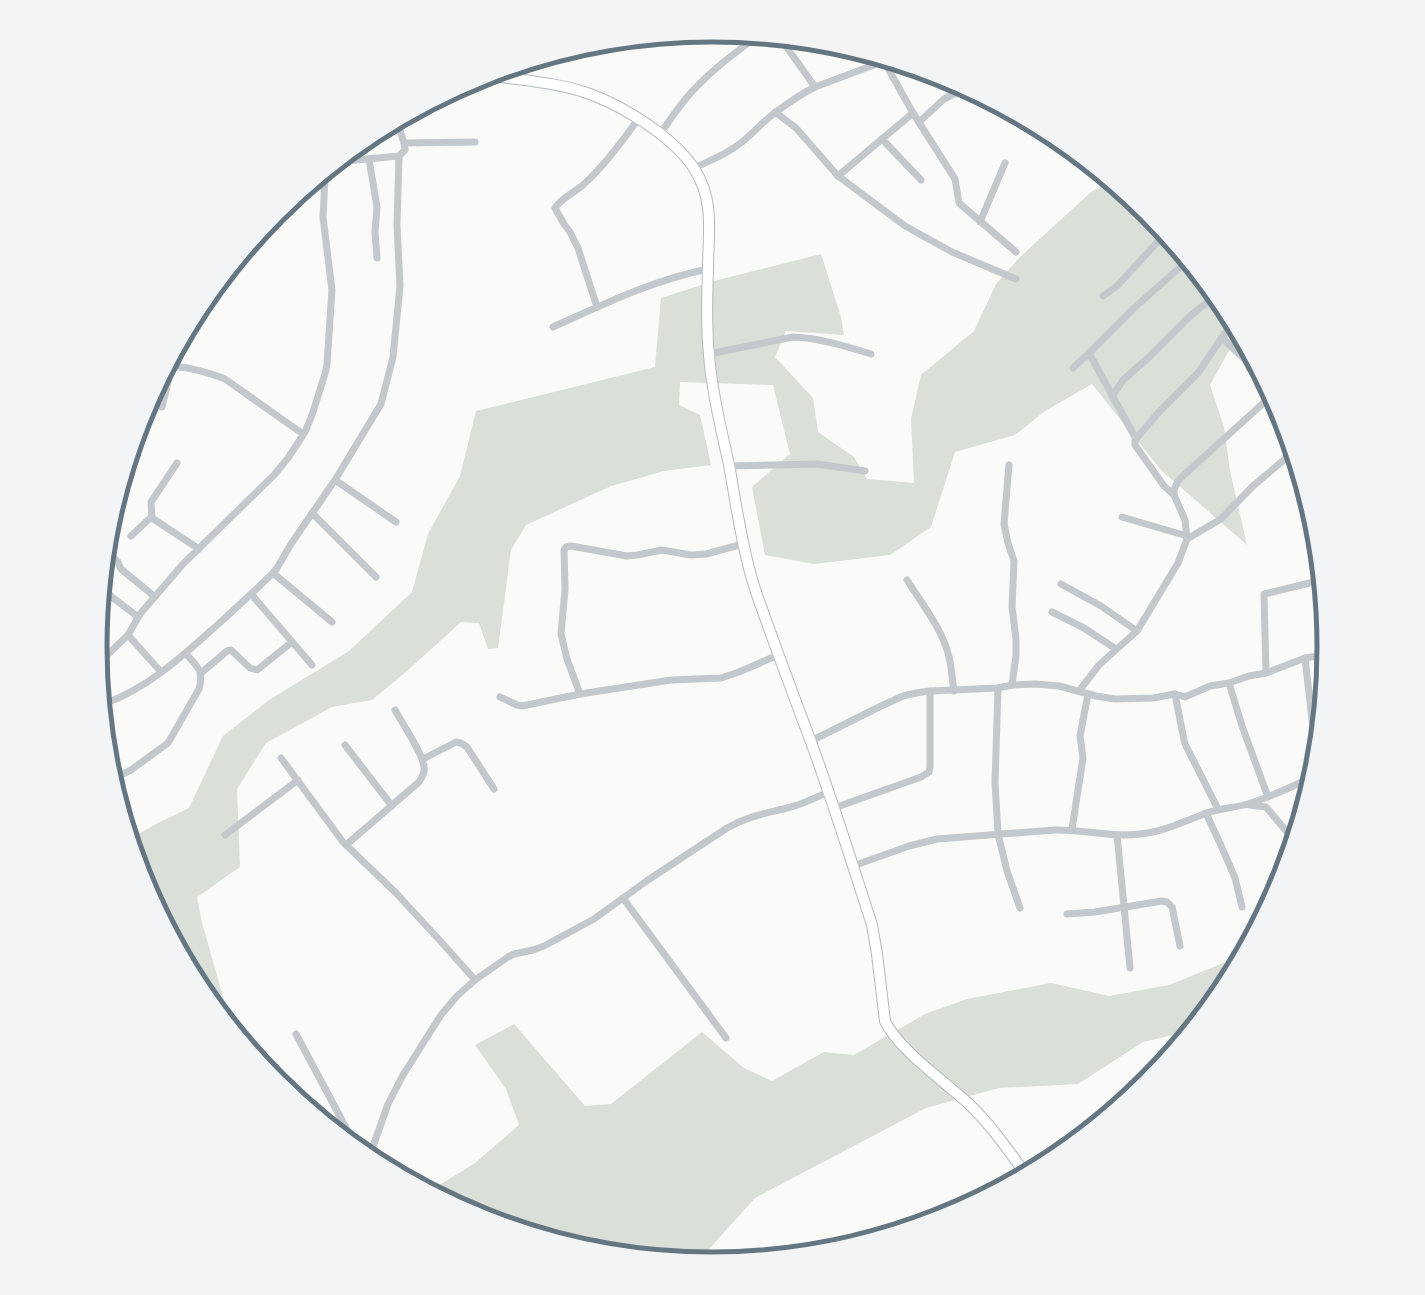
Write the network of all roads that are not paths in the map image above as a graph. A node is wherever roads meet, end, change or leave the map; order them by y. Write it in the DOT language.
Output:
graph roads {
  1 [pos="748,43"];
  2 [pos="786,46"];
  3 [pos="875,65"];
  4 [pos="888,69"];
  5 [pos="508,78"];
  6 [pos="815,87"];
  7 [pos="956,93"];
  8 [pos="775,112"];
  9 [pos="913,113"];
  10 [pos="638,119"];
  11 [pos="919,122"];
  12 [pos="400,129"];
  13 [pos="660,134"];
  14 [pos="882,138"];
  15 [pos="475,142"];
  16 [pos="404,143"];
  17 [pos="399,156"];
  18 [pos="369,159"];
  19 [pos="353,160"];
  20 [pos="1005,163"];
  21 [pos="694,168"];
  22 [pos="838,176"];
  23 [pos="921,180"];
  24 [pos="325,183"];
  25 [pos="980,222"];
  26 [pos="1160,239"];
  27 [pos="1016,252"];
  28 [pos="377,258"];
  29 [pos="1182,266"];
  30 [pos="708,269"];
  31 [pos="1016,279"];
  32 [pos="1103,296"];
  33 [pos="1206,303"];
  34 [pos="598,307"];
  35 [pos="553,327"];
  36 [pos="1227,330"];
  37 [pos="1222,338"];
  38 [pos="1089,353"];
  39 [pos="709,354"];
  40 [pos="871,354"];
  41 [pos="1245,359"];
  42 [pos="176,368"];
  43 [pos="1073,368"];
  44 [pos="167,385"];
  45 [pos="1112,396"];
  46 [pos="1265,401"];
  47 [pos="162,407"];
  48 [pos="303,434"];
  49 [pos="1136,438"];
  50 [pos="1287,457"];
  51 [pos="178,463"];
  52 [pos="1009,465"];
  53 [pos="729,466"];
  54 [pos="865,471"];
  55 [pos="335,480"];
  56 [pos="1174,495"];
  57 [pos="312,513"];
  58 [pos="1122,517"];
  59 [pos="152,518"];
  60 [pos="396,522"];
  61 [pos="131,536"];
  62 [pos="1187,538"];
  63 [pos="743,544"];
  64 [pos="199,549"];
  65 [pos="114,558"];
  66 [pos="273,573"];
  67 [pos="376,577"];
  68 [pos="907,580"];
  69 [pos="1314,583"];
  70 [pos="1061,584"];
  71 [pos="251,594"];
  72 [pos="109,595"];
  73 [pos="154,597"];
  74 [pos="1052,612"];
  75 [pos="138,617"];
  76 [pos="332,622"];
  77 [pos="1137,631"];
  78 [pos="128,635"];
  79 [pos="292,642"];
  80 [pos="1116,649"];
  81 [pos="186,654"];
  82 [pos="107,655"];
  83 [pos="778,655"];
  84 [pos="1318,656"];
  85 [pos="1305,658"];
  86 [pos="312,665"];
  87 [pos="161,672"];
  88 [pos="201,673"];
  89 [pos="1266,673"];
  90 [pos="1229,683"];
  91 [pos="1012,685"];
  92 [pos="998,688"];
  93 [pos="930,691"];
  94 [pos="954,691"];
  95 [pos="1080,691"];
  96 [pos="580,694"];
  97 [pos="1088,694"];
  98 [pos="1175,694"];
  99 [pos="500,697"];
  100 [pos="109,702"];
  101 [pos="395,710"];
  102 [pos="1313,728"];
  103 [pos="811,741"];
  104 [pos="345,746"];
  105 [pos="281,758"];
  106 [pos="423,759"];
  107 [pos="121,775"];
  108 [pos="298,780"];
  109 [pos="1302,781"];
  110 [pos="494,789"];
  111 [pos="828,792"];
  112 [pos="1268,797"];
  113 [pos="1247,804"];
  114 [pos="392,806"];
  115 [pos="834,808"];
  116 [pos="1218,810"];
  117 [pos="1206,813"];
  118 [pos="1072,830"];
  119 [pos="998,834"];
  120 [pos="1288,834"];
  121 [pos="224,835"];
  122 [pos="1117,835"];
  123 [pos="346,845"];
  124 [pos="853,866"];
  125 [pos="623,898"];
  126 [pos="1242,907"];
  127 [pos="1020,908"];
  128 [pos="1125,908"];
  129 [pos="1067,914"];
  130 [pos="1180,946"];
  131 [pos="1130,968"];
  132 [pos="475,980"];
  133 [pos="296,1034"];
  134 [pos="726,1038"];
  135 [pos="347,1130"];
  136 [pos="372,1148"];
  137 [pos="1021,1168"];
  1 -- 13 [label="street"];
  2 -- 6 [label="street"];
  3 -- 6 [label="street"];
  4 -- 9 [label="street"];
  5 -- 10 [label="street"];
  6 -- 8 [label="street"];
  7 -- 11 [label="street"];
  8 -- 21 [label="street"];
  8 -- 22 [label="street"];
  9 -- 11 [label="street"];
  9 -- 14 [label="street"];
  10 -- 13 [label="street"];
  10 -- 34 [label="street"];
  11 -- 25 [label="street"];
  12 -- 16 [label="street"];
  13 -- 21 [label="street"];
  14 -- 22 [label="street"];
  14 -- 23 [label="street"];
  15 -- 16 [label="street"];
  16 -- 17 [label="street"];
  17 -- 18 [label="street"];
  17 -- 55 [label="street"];
  18 -- 19 [label="street"];
  18 -- 28 [label="street"];
  20 -- 25 [label="street"];
  21 -- 30 [label="street"];
  22 -- 31 [label="street"];
  24 -- 48 [label="street"];
  25 -- 27 [label="street"];
  26 -- 32 [label="street"];
  29 -- 38 [label="street"];
  30 -- 34 [label="street"];
  30 -- 39 [label="street"];
  33 -- 45 [label="street"];
  34 -- 35 [label="street"];
  36 -- 37 [label="street"];
  37 -- 41 [label="street"];
  37 -- 49 [label="street"];
  38 -- 43 [label="street"];
  38 -- 45 [label="street"];
  39 -- 40 [label="street"];
  39 -- 53 [label="street"];
  42 -- 48 [label="street"];
  44 -- 47 [label="street"];
  45 -- 49 [label="street"];
  46 -- 56 [label="street"];
  48 -- 64 [label="street"];
  49 -- 56 [label="street"];
  50 -- 62 [label="street"];
  51 -- 59 [label="street"];
  52 -- 91 [label="street"];
  53 -- 54 [label="street"];
  53 -- 63 [label="street"];
  55 -- 57 [label="street"];
  55 -- 60 [label="street"];
  56 -- 62 [label="street"];
  57 -- 66 [label="street"];
  57 -- 67 [label="street"];
  58 -- 62 [label="street"];
  59 -- 61 [label="street"];
  59 -- 64 [label="street"];
  62 -- 77 [label="street"];
  63 -- 83 [label="street"];
  63 -- 96 [label="street"];
  64 -- 73 [label="street"];
  65 -- 73 [label="street"];
  66 -- 71 [label="street"];
  66 -- 76 [label="street"];
  68 -- 94 [label="street"];
  69 -- 89 [label="street"];
  70 -- 77 [label="street"];
  71 -- 79 [label="street"];
  71 -- 81 [label="street"];
  72 -- 75 [label="street"];
  73 -- 75 [label="street"];
  74 -- 80 [label="street"];
  75 -- 78 [label="street"];
  77 -- 80 [label="street"];
  78 -- 82 [label="street"];
  78 -- 87 [label="street"];
  79 -- 86 [label="street"];
  79 -- 88 [label="street"];
  80 -- 95 [label="street"];
  81 -- 87 [label="street"];
  81 -- 88 [label="street"];
  83 -- 96 [label="street"];
  83 -- 103 [label="street"];
  84 -- 85 [label="street"];
  85 -- 89 [label="street"];
  85 -- 102 [label="street"];
  87 -- 100 [label="street"];
  88 -- 107 [label="street"];
  89 -- 90 [label="street"];
  90 -- 98 [label="street"];
  90 -- 112 [label="street"];
  91 -- 92 [label="street"];
  91 -- 95 [label="street"];
  92 -- 94 [label="street"];
  92 -- 119 [label="street"];
  93 -- 94 [label="street"];
  93 -- 103 [label="street"];
  93 -- 115 [label="street"];
  95 -- 97 [label="street"];
  96 -- 99 [label="street"];
  97 -- 98 [label="street"];
  97 -- 118 [label="street"];
  98 -- 116 [label="street"];
  101 -- 106 [label="street"];
  103 -- 111 [label="street"];
  104 -- 114 [label="street"];
  105 -- 108 [label="street"];
  106 -- 110 [label="street"];
  106 -- 114 [label="street"];
  108 -- 121 [label="street"];
  108 -- 123 [label="street"];
  109 -- 112 [label="street"];
  111 -- 115 [label="street"];
  111 -- 125 [label="street"];
  112 -- 113 [label="street"];
  113 -- 116 [label="street"];
  113 -- 120 [label="street"];
  114 -- 123 [label="street"];
  115 -- 124 [label="street"];
  116 -- 117 [label="street"];
  117 -- 122 [label="street"];
  117 -- 126 [label="street"];
  118 -- 119 [label="street"];
  118 -- 122 [label="street"];
  119 -- 124 [label="street"];
  119 -- 127 [label="street"];
  122 -- 128 [label="street"];
  123 -- 132 [label="street"];
  124 -- 137 [label="street"];
  125 -- 132 [label="street"];
  125 -- 134 [label="street"];
  128 -- 129 [label="street"];
  128 -- 130 [label="street"];
  128 -- 131 [label="street"];
  132 -- 136 [label="street"];
  133 -- 135 [label="street"];
}
